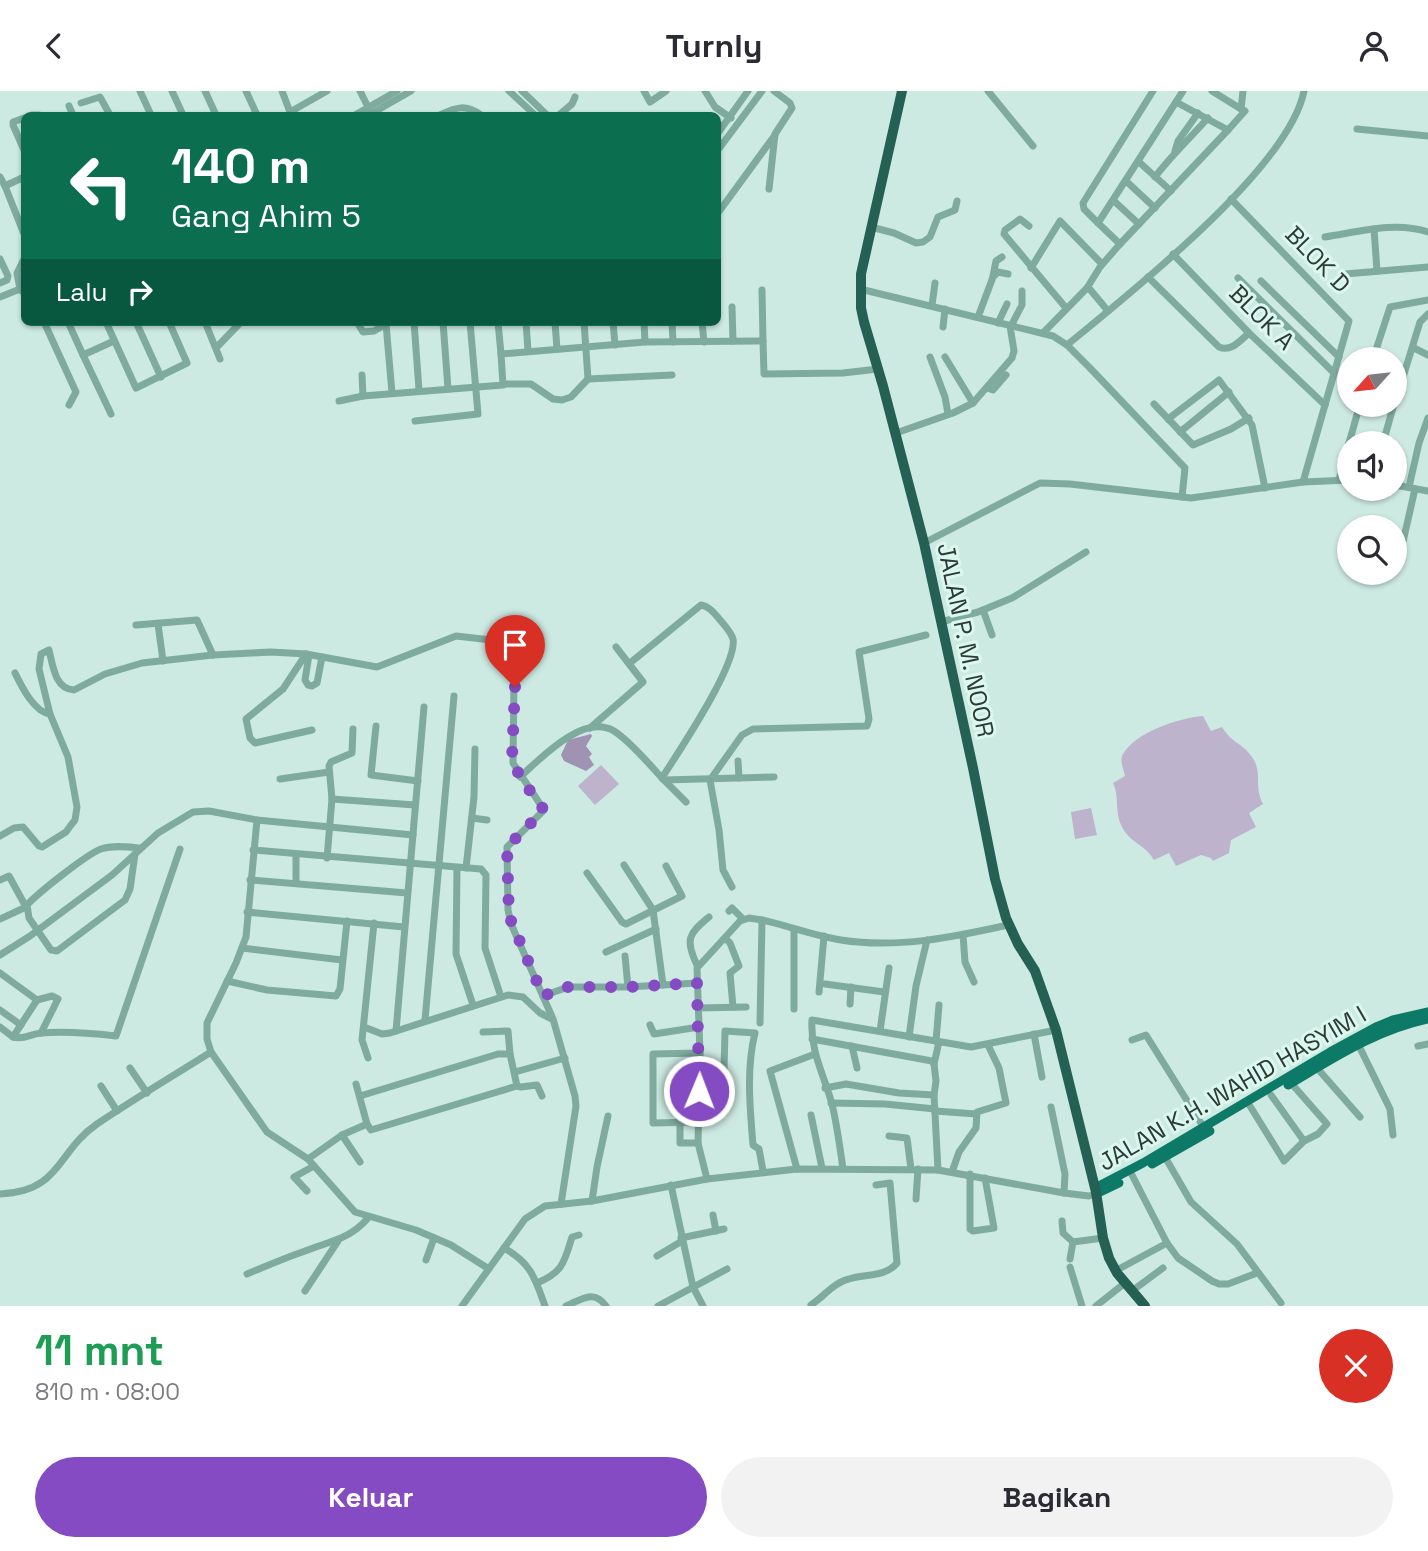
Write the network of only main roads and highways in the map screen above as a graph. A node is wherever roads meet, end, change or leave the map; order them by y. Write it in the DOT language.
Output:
graph roads {
  1 [pos="902,91"];
  2 [pos="1428,1011"];
  3 [pos="1428,1019"];
  4 [pos="1331,1056"];
  5 [pos="1319,1064"];
  6 [pos="1205,1130"];
  7 [pos="1093,1192"];
  8 [pos="1144,1306"];
  1 -- 7 [label="highway, JALAN P. M. NOOR"];
  2 -- 4 [label="main road, JALAN K.H. WAHID HASYIM I"];
  3 -- 4 [label="main road, JALAN K.H. WAHID HASYIM I"];
  4 -- 5 [label="main road, JALAN K.H. WAHID HASYIM I"];
  5 -- 6 [label="main road, JALAN K.H. WAHID HASYIM I"];
  5 -- 6 [label="main road, JALAN K.H. WAHID HASYIM I"];
  6 -- 7 [label="main road, JALAN K.H. WAHID HASYIM I"];
  6 -- 7 [label="main road, JALAN K.H. WAHID HASYIM I"];
  7 -- 8 [label="highway, JALAN P. M. NOOR"];
}
